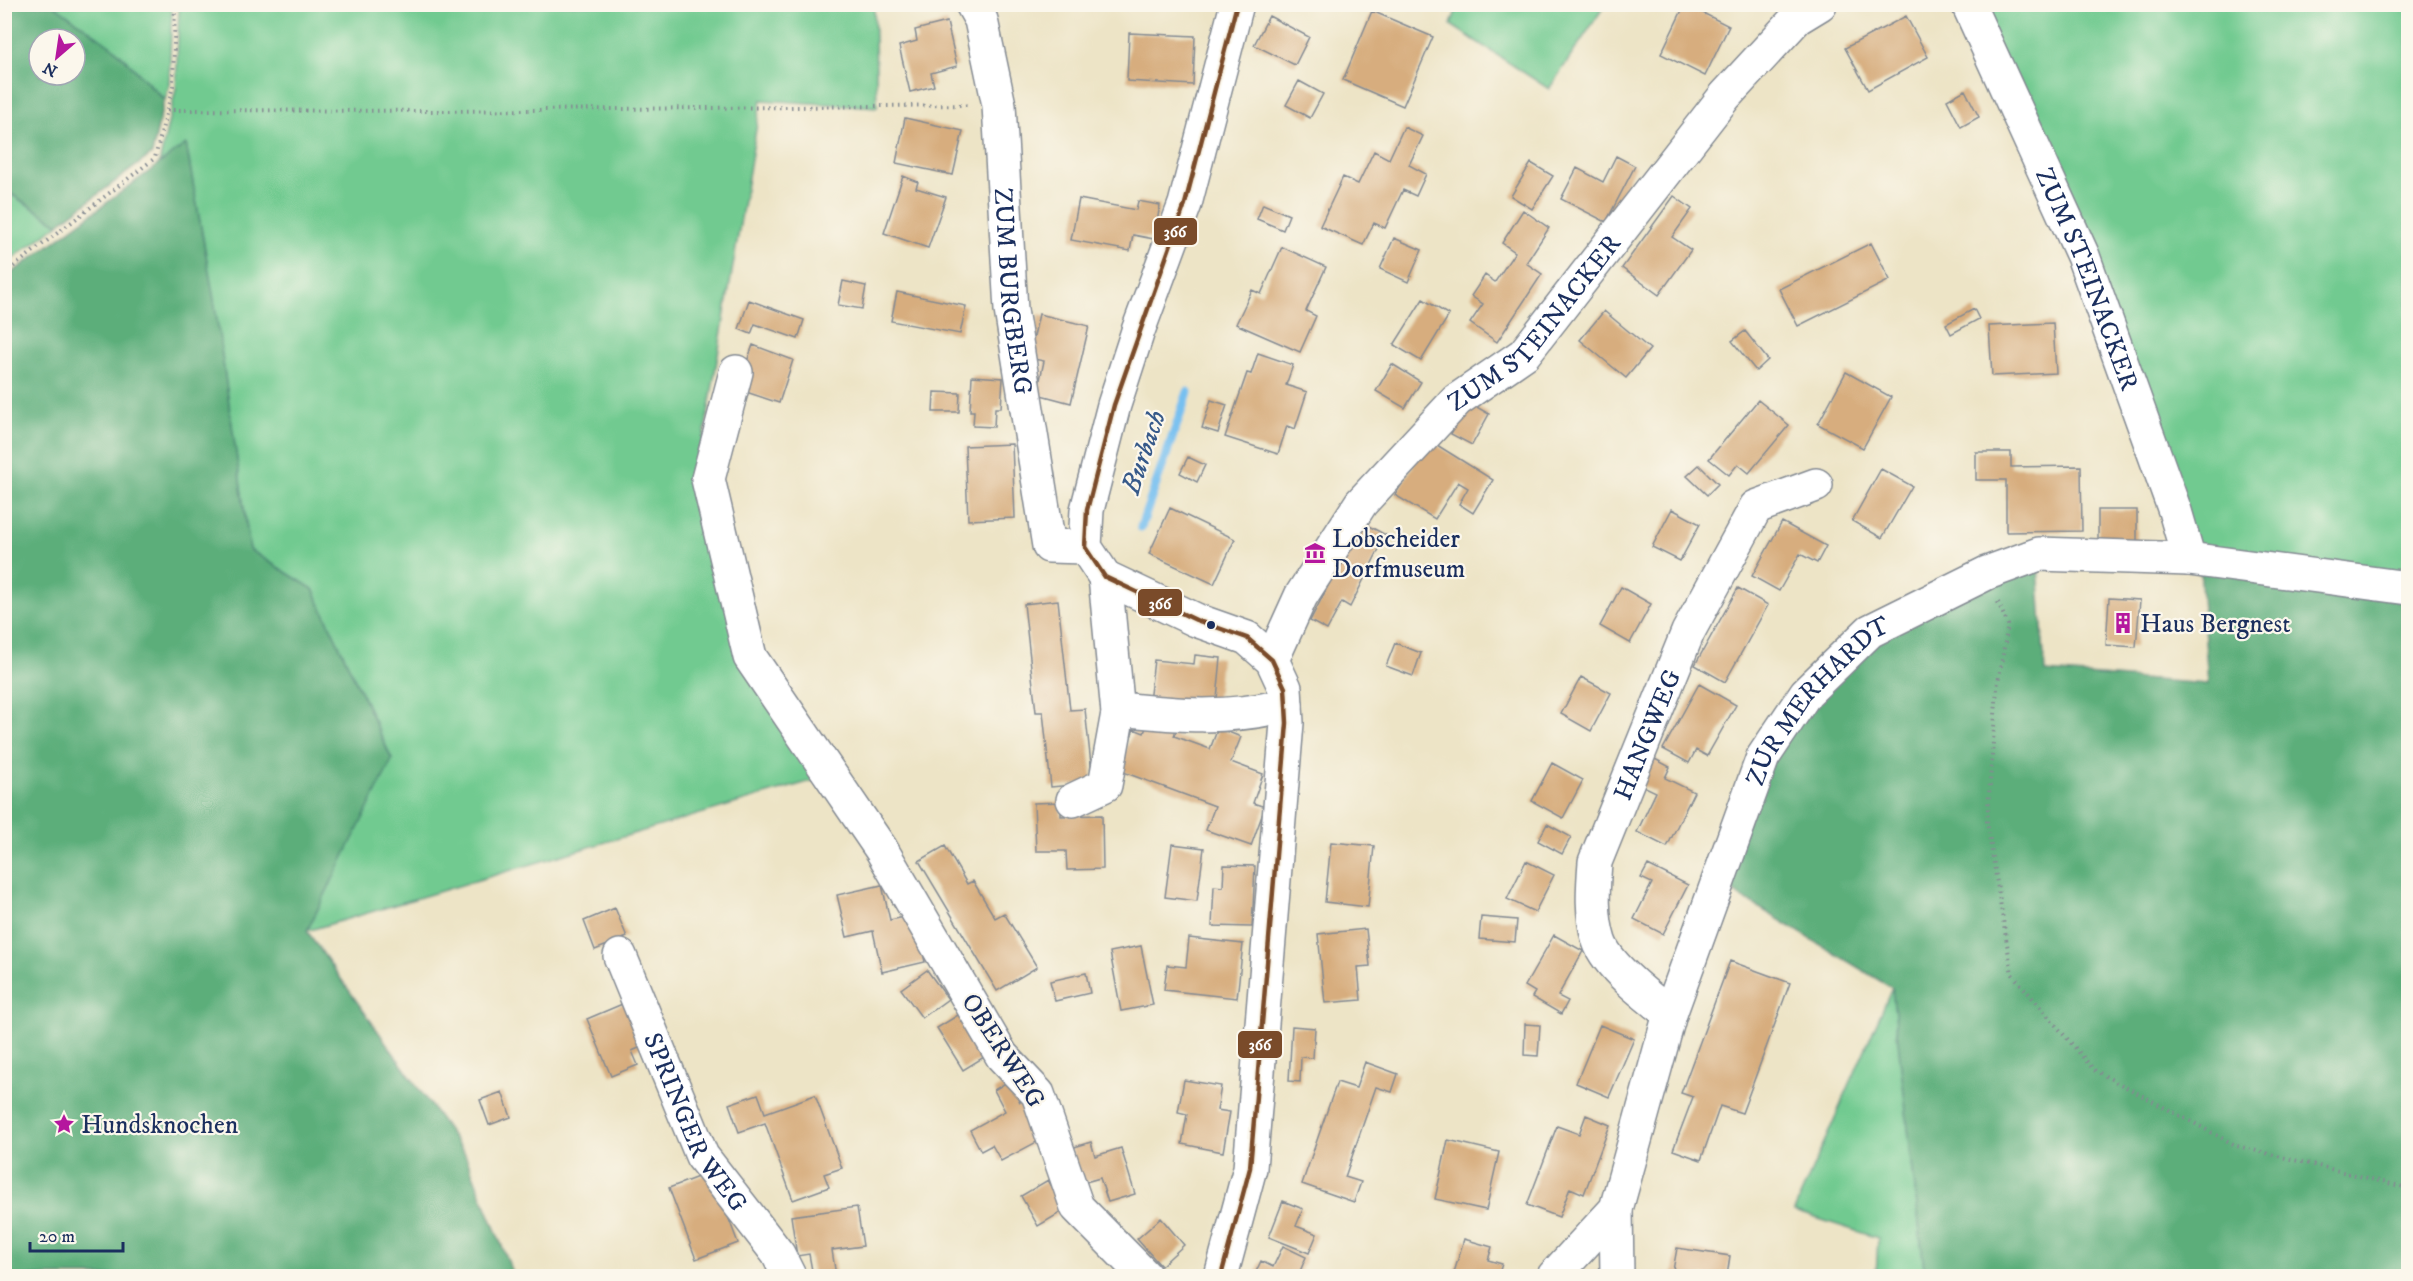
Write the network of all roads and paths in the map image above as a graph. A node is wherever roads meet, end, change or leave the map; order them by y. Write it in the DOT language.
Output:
graph roads {
  1 [pos="175,4"];
  2 [pos="972,4"];
  3 [pos="1237,4"];
  4 [pos="1820,4"];
  5 [pos="1968,4"];
  6 [pos="999,105"];
  7 [pos="166,110"];
  8 [pos="4,274"];
  9 [pos="736,372"];
  10 [pos="1816,485"];
  11 [pos="1085,547"];
  12 [pos="2189,559"];
  13 [pos="1988,573"];
  14 [pos="1105,577"];
  15 [pos="2409,588"];
  16 [pos="1272,660"];
  17 [pos="1286,705"];
  18 [pos="1118,709"];
  19 [pos="1073,800"];
  20 [pos="620,956"];
  21 [pos="1670,1014"];
  22 [pos="2409,1188"];
  23 [pos="1616,1209"];
  24 [pos="789,1276"];
  25 [pos="1145,1276"];
  26 [pos="1221,1276"];
  27 [pos="1554,1276"];
  28 [pos="1617,1276"];
  1 -- 7 [label="path"];
  2 -- 6 [label="street, ZUM BURGBERG"];
  3 -- 11 [label="street"];
  4 -- 16 [label="street, ZUM STEINACKER"];
  5 -- 12 [label="street, ZUM STEINACKER"];
  6 -- 7 [label="path"];
  6 -- 11 [label="street, ZUM BURGBERG"];
  7 -- 8 [label="path"];
  9 -- 25 [label="street, OBERWEG"];
  10 -- 21 [label="street, HANGWEG"];
  11 -- 14 [label="street"];
  12 -- 13 [label="street, ZUR MERHARDT"];
  12 -- 15 [label="street, ZUR MERHARDT"];
  13 -- 21 [label="street, ZUR MERHARDT"];
  13 -- 22 [label="path"];
  14 -- 16 [label="street"];
  14 -- 18 [label="street"];
  16 -- 17 [label="street"];
  17 -- 18 [label="street"];
  17 -- 26 [label="street"];
  18 -- 19 [label="street"];
  20 -- 24 [label="street, SPRINGER WEG"];
  21 -- 23 [label="street, ZUR MERHARDT"];
  23 -- 27 [label="street, ZUR MERHARDT"];
  23 -- 28 [label="street"];
}
